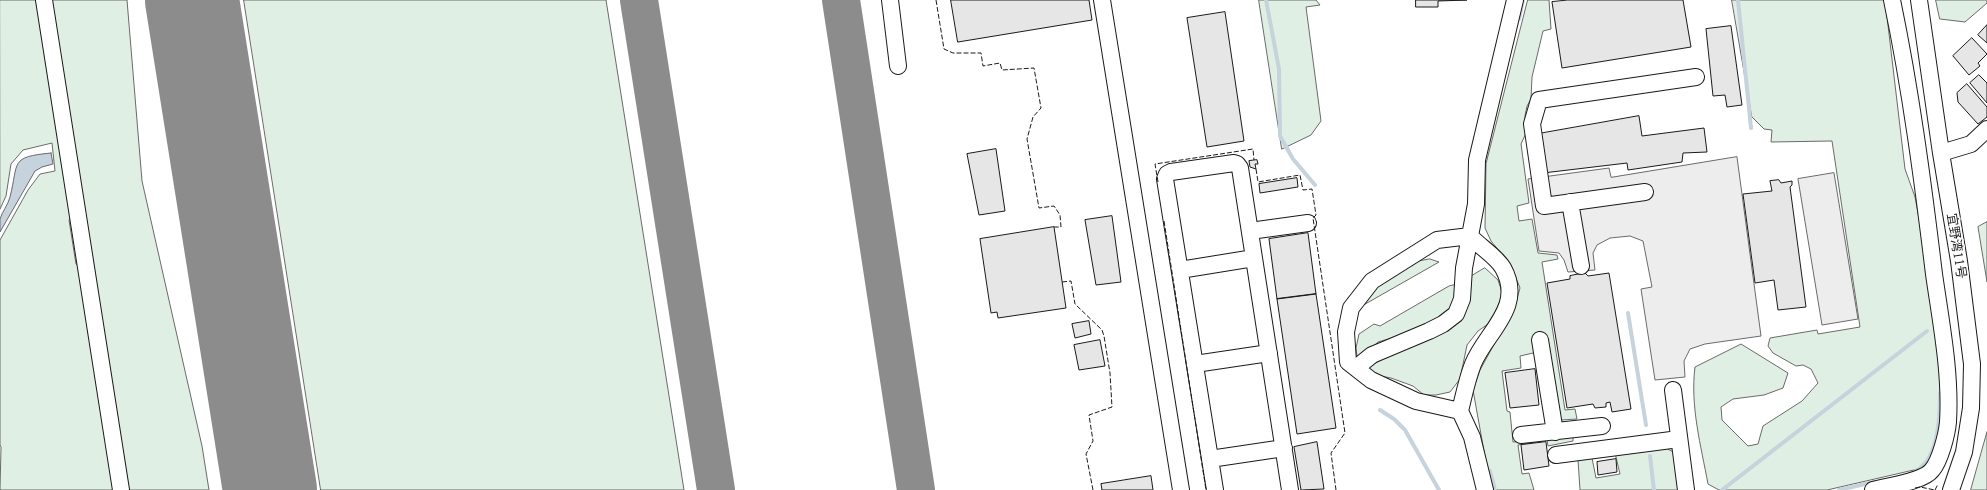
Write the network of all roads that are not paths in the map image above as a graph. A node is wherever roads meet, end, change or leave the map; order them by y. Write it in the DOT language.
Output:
graph roads {
  1 [pos="44,0"];
  2 [pos="890,0"];
  3 [pos="1102,0"];
  4 [pos="1515,0"];
  5 [pos="1892,0"];
  6 [pos="1919,0"];
  7 [pos="898,66"];
  8 [pos="1696,77"];
  9 [pos="1987,129"];
  10 [pos="1941,153"];
  11 [pos="1645,192"];
  12 [pos="1570,202"];
  13 [pos="1308,223"];
  14 [pos="1250,231"];
  15 [pos="1470,236"];
  16 [pos="1254,258"];
  17 [pos="1581,266"];
  18 [pos="1180,270"];
  19 [pos="1540,340"];
  20 [pos="1269,353"];
  21 [pos="1195,364"];
  22 [pos="1356,368"];
  23 [pos="1673,390"];
  24 [pos="1460,411"];
  25 [pos="1555,432"];
  26 [pos="1521,435"];
  27 [pos="1679,439"];
  28 [pos="1284,448"];
  29 [pos="1606,449"];
  30 [pos="1556,455"];
  31 [pos="1210,459"];
  32 [pos="121,490"];
  33 [pos="1181,490"];
  34 [pos="1215,490"];
  35 [pos="1290,490"];
  36 [pos="1485,490"];
  37 [pos="1686,490"];
  38 [pos="1873,490"];
  39 [pos="1951,490"];
  1 -- 32 [label="street"];
  2 -- 7 [label="street"];
  3 -- 33 [label="street"];
  4 -- 15 [label="street"];
  5 -- 38 [label="street"];
  6 -- 10 [label="street, 宜野湾11号"];
  8 -- 12 [label="street"];
  9 -- 10 [label="street"];
  10 -- 39 [label="street, 宜野湾11号"];
  11 -- 12 [label="street"];
  12 -- 17 [label="street"];
  13 -- 14 [label="street"];
  14 -- 16 [label="street"];
  14 -- 18 [label="street"];
  15 -- 22 [label="street"];
  15 -- 22 [label="street"];
  15 -- 24 [label="street"];
  16 -- 18 [label="street"];
  16 -- 20 [label="street"];
  18 -- 21 [label="street"];
  19 -- 25 [label="street"];
  20 -- 21 [label="street"];
  20 -- 28 [label="street"];
  21 -- 31 [label="street"];
  22 -- 24 [label="street"];
  23 -- 27 [label="street"];
  24 -- 36 [label="street"];
  25 -- 26 [label="street"];
  25 -- 29 [label="street"];
  27 -- 29 [label="street"];
  27 -- 37 [label="street"];
  28 -- 31 [label="street"];
  28 -- 35 [label="street"];
  29 -- 30 [label="street"];
  31 -- 34 [label="street"];
}
